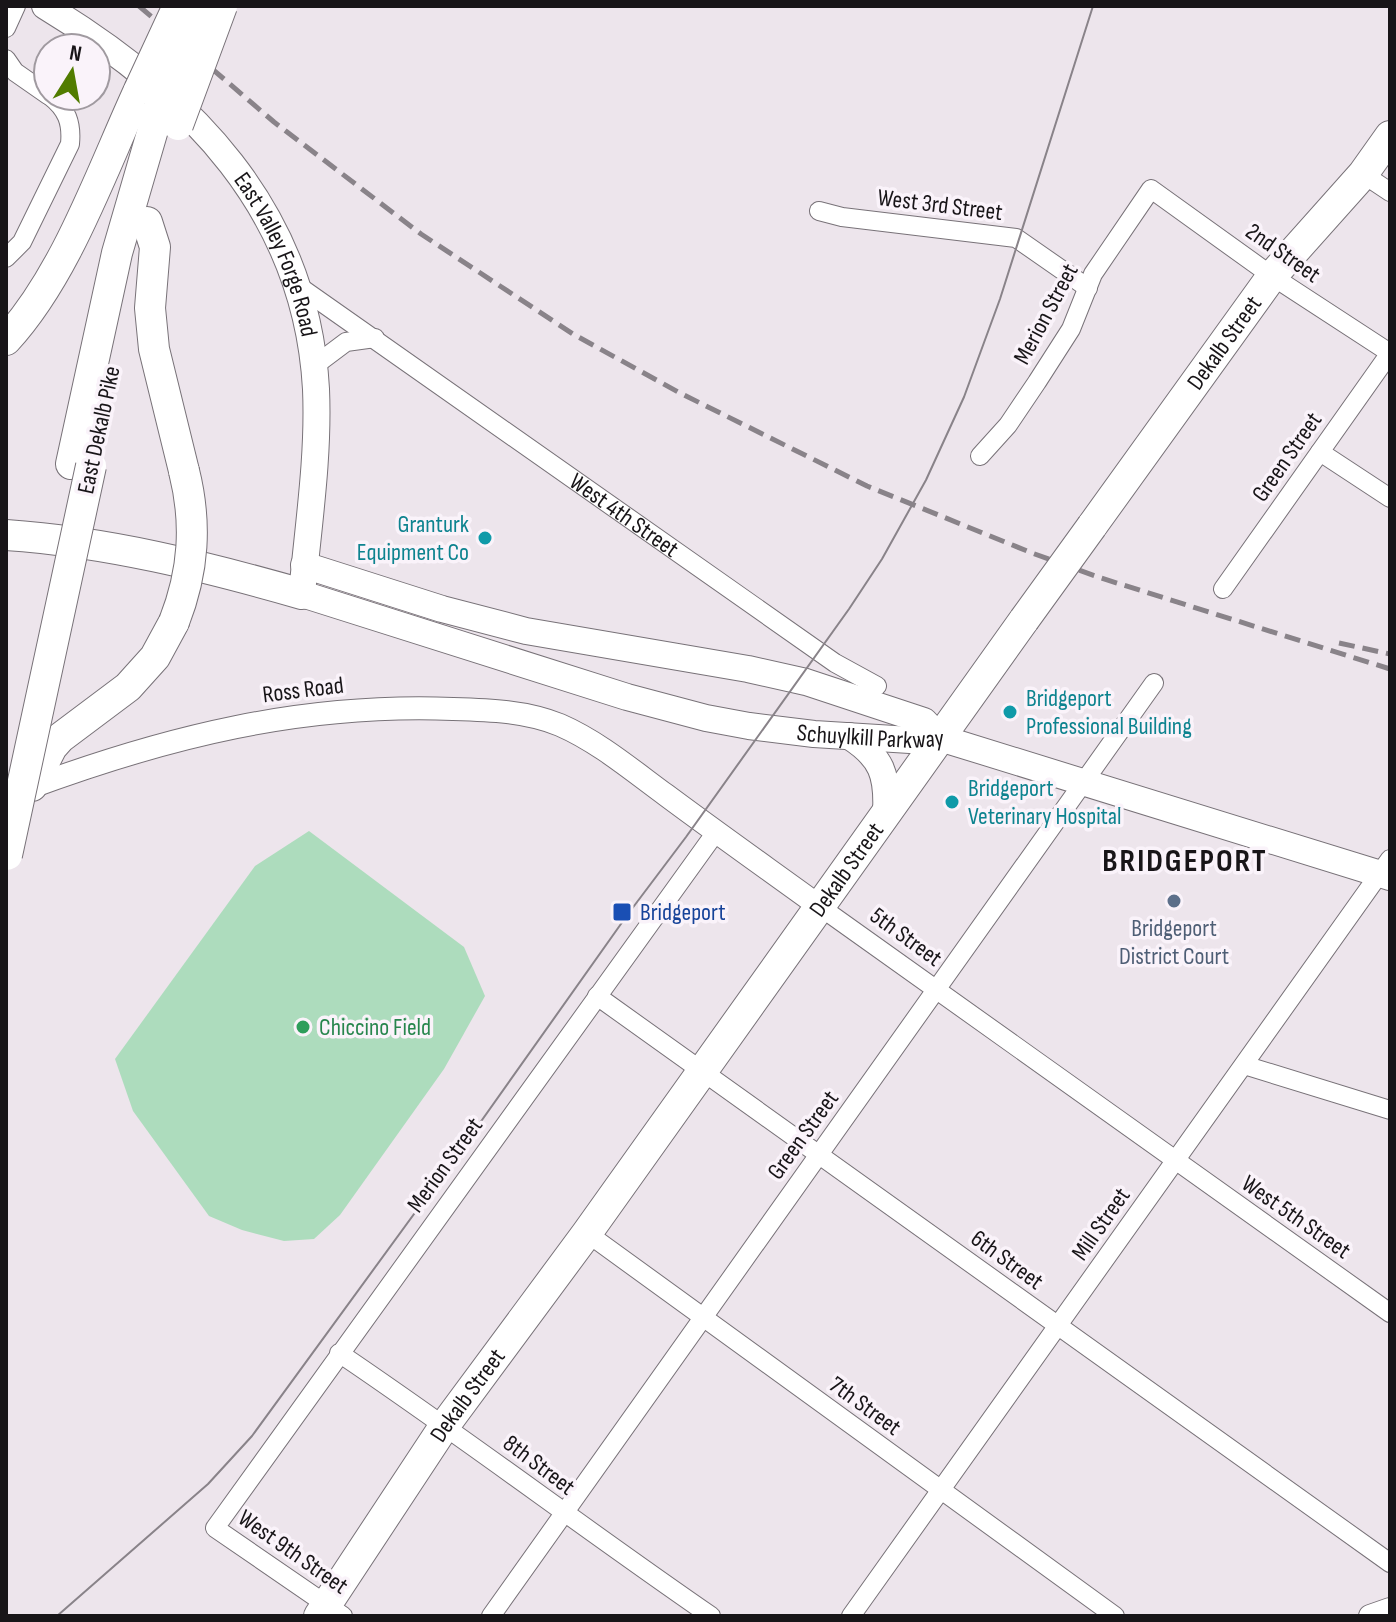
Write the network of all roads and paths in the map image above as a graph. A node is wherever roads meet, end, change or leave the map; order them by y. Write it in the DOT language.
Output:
graph roads {
  1 [pos="16,6"];
  2 [pos="45,6"];
  3 [pos="178,6"];
  4 [pos="198,6"];
  5 [pos="222,6"];
  6 [pos="6,28"];
  7 [pos="6,59"];
  8 [pos="32,84"];
  9 [pos="159,108"];
  10 [pos="66,112"];
  11 [pos="1390,136"];
  12 [pos="1363,174"];
  13 [pos="1151,189"];
  14 [pos="1390,192"];
  15 [pos="819,211"];
  16 [pos="147,222"];
  17 [pos="6,258"];
  18 [pos="1272,276"];
  19 [pos="297,285"];
  20 [pos="1088,288"];
  21 [pos="375,338"];
  22 [pos="6,340"];
  23 [pos="1390,353"];
  24 [pos="314,366"];
  25 [pos="1320,452"];
  26 [pos="980,456"];
  27 [pos="81,465"];
  28 [pos="1390,498"];
  29 [pos="6,535"];
  30 [pos="303,580"];
  31 [pos="1223,589"];
  32 [pos="1154,683"];
  33 [pos="877,686"];
  34 [pos="849,736"];
  35 [pos="940,738"];
  36 [pos="608,753"];
  37 [pos="6,765"];
  38 [pos="1084,782"];
  39 [pos="19,791"];
  40 [pos="886,813"];
  41 [pos="716,832"];
  42 [pos="7,859"];
  43 [pos="1387,870"];
  44 [pos="819,906"];
  45 [pos="937,991"];
  46 [pos="597,996"];
  47 [pos="1244,1065"];
  48 [pos="702,1071"];
  49 [pos="1390,1110"];
  50 [pos="818,1154"];
  51 [pos="1175,1161"];
  52 [pos="587,1233"];
  53 [pos="1390,1313"];
  54 [pos="703,1317"];
  55 [pos="1058,1325"];
  56 [pos="339,1353"];
  57 [pos="445,1425"];
  58 [pos="940,1491"];
  59 [pos="565,1515"];
  60 [pos="215,1528"];
  61 [pos="1390,1563"];
  62 [pos="1390,1609"];
  63 [pos="329,1612"];
  64 [pos="491,1616"];
  65 [pos="711,1616"];
  66 [pos="851,1616"];
  67 [pos="1115,1616"];
  68 [pos="1370,1616"];
  1 -- 6 [label="street"];
  2 -- 19 [label="main road, East Valley Forge Road"];
  3 -- 9 [label="highway, bridge"];
  4 -- 9 [label="highway, East Dekalb Pike, bridge"];
  5 -- 9 [label="highway, East Dekalb Pike, bridge"];
  7 -- 8 [label="street"];
  9 -- 16 [label="highway, East Dekalb Pike"];
  9 -- 22 [label="highway"];
  9 -- 27 [label="highway, East Dekalb Pike"];
  10 -- 17 [label="street"];
  11 -- 12 [label="highway, Dekalb Street"];
  12 -- 14 [label="street"];
  12 -- 18 [label="highway, Dekalb Street"];
  13 -- 18 [label="street, 2nd Street"];
  13 -- 20 [label="street, Merion Street"];
  15 -- 20 [label="street, West 3rd Street"];
  16 -- 27 [label="highway, East Dekalb Pike"];
  16 -- 39 [label="highway, bridge"];
  18 -- 23 [label="street, 2nd Street"];
  18 -- 35 [label="highway, Dekalb Street, bridge"];
  19 -- 21 [label="street, West 4th Street"];
  19 -- 24 [label="main road, East Valley Forge Road"];
  20 -- 26 [label="street, Merion Street"];
  21 -- 24 [label="street"];
  21 -- 33 [label="street, West 4th Street"];
  23 -- 25 [label="street, Green Street"];
  24 -- 30 [label="main road, East Valley Forge Road"];
  25 -- 28 [label="street"];
  25 -- 31 [label="street, Green Street"];
  27 -- 37 [label="highway, East Dekalb Pike"];
  27 -- 42 [label="highway, East Dekalb Pike, bridge"];
  29 -- 30 [label="highway"];
  30 -- 34 [label="main road, Schuylkill Parkway"];
  30 -- 35 [label="main road, Schuylkill Parkway"];
  32 -- 38 [label="street, Green Street"];
  34 -- 35 [label="main road, Schuylkill Parkway"];
  34 -- 40 [label="main road"];
  35 -- 38 [label="main road"];
  35 -- 40 [label="highway, Dekalb Street"];
  36 -- 39 [label="street, Ross Road"];
  36 -- 41 [label="street, 5th Street"];
  38 -- 43 [label="main road"];
  38 -- 45 [label="street, Green Street"];
  40 -- 44 [label="highway, Dekalb Street"];
  41 -- 44 [label="street, 5th Street"];
  41 -- 46 [label="street, Merion Street"];
  43 -- 47 [label="street, Mill Street"];
  44 -- 45 [label="street, 5th Street"];
  44 -- 48 [label="highway, Dekalb Street"];
  45 -- 50 [label="street, Green Street"];
  45 -- 51 [label="street, 5th Street"];
  46 -- 48 [label="street, 6th Street"];
  46 -- 56 [label="street, Merion Street"];
  47 -- 49 [label="street"];
  47 -- 51 [label="street, Mill Street"];
  48 -- 50 [label="street, 6th Street"];
  48 -- 52 [label="highway, Dekalb Street"];
  50 -- 54 [label="street, Green Street"];
  50 -- 55 [label="street, 6th Street"];
  51 -- 53 [label="street, West 5th Street"];
  51 -- 55 [label="street, Mill Street"];
  52 -- 54 [label="street, 7th Street"];
  52 -- 57 [label="highway, Dekalb Street"];
  54 -- 58 [label="street, 7th Street"];
  54 -- 59 [label="street, Green Street"];
  55 -- 58 [label="street, Mill Street"];
  55 -- 61 [label="street, 6th Street"];
  56 -- 57 [label="street, 8th Street"];
  56 -- 60 [label="street, Merion Street"];
  57 -- 59 [label="street, 8th Street"];
  57 -- 63 [label="highway, Dekalb Street"];
  58 -- 66 [label="street, Mill Street"];
  58 -- 67 [label="street, 7th Street"];
  59 -- 64 [label="street, Green Street"];
  59 -- 65 [label="street, 8th Street"];
  60 -- 63 [label="street, West 9th Street"];
  62 -- 68 [label="street"];
}
